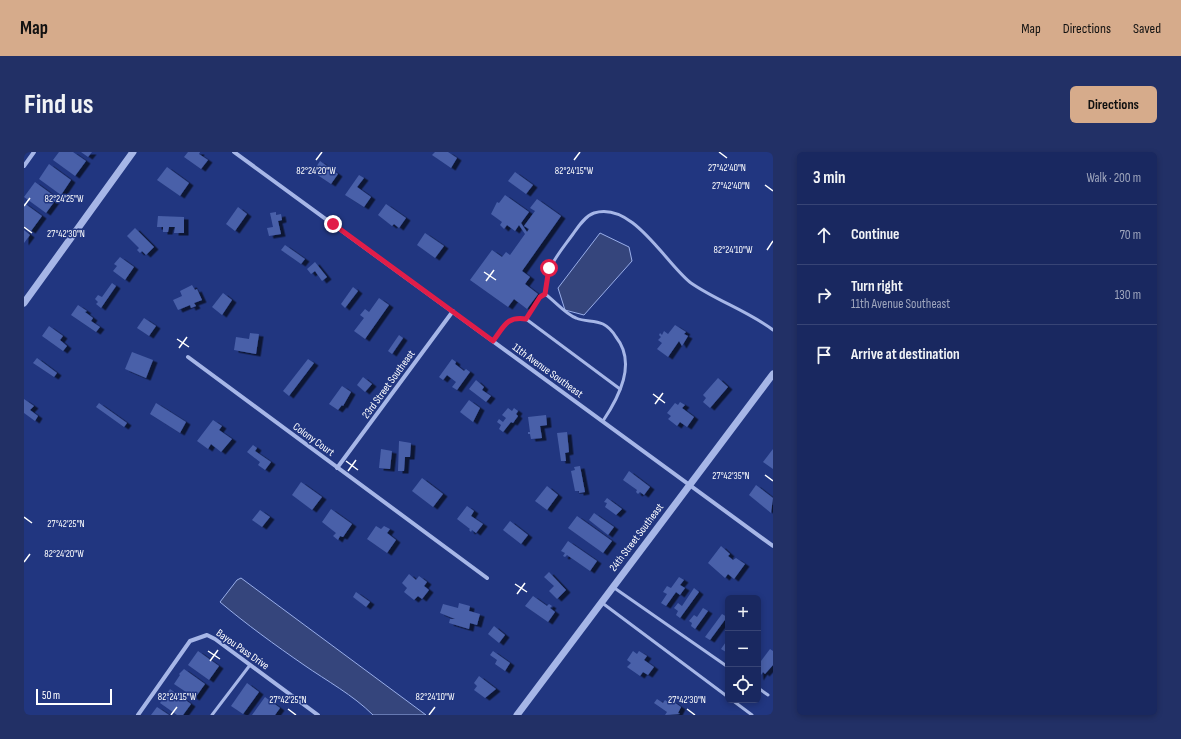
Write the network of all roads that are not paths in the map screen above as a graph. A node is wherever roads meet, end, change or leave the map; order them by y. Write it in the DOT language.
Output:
graph roads {
  1 [pos="34,152"];
  2 [pos="133,152"];
  3 [pos="234,152"];
  4 [pos="24,166"];
  5 [pos="545,294"];
  6 [pos="24,303"];
  7 [pos="453,311"];
  8 [pos="526,319"];
  9 [pos="773,330"];
  10 [pos="493,341"];
  11 [pos="188,357"];
  12 [pos="773,374"];
  13 [pos="620,389"];
  14 [pos="603,421"];
  15 [pos="337,468"];
  16 [pos="689,484"];
  17 [pos="773,546"];
  18 [pos="487,578"];
  19 [pos="612,587"];
  20 [pos="601,602"];
  21 [pos="250,664"];
  22 [pos="725,665"];
  23 [pos="761,690"];
  24 [pos="725,695"];
  25 [pos="768,695"];
  26 [pos="736,703"];
  27 [pos="138,715"];
  28 [pos="213,715"];
  29 [pos="318,715"];
  30 [pos="517,715"];
  31 [pos="752,715"];
  1 -- 4 [label="street"];
  2 -- 6 [label="street"];
  3 -- 7 [label="street, 11th Avenue Southeast"];
  5 -- 8 [label="lane"];
  5 -- 9 [label="lane"];
  5 -- 13 [label="lane"];
  7 -- 10 [label="street, 11th Avenue Southeast"];
  7 -- 15 [label="street, 23rd Street Southeast"];
  8 -- 10 [label="lane"];
  8 -- 13 [label="lane"];
  10 -- 14 [label="street, 11th Avenue Southeast"];
  11 -- 15 [label="street, Colony Court"];
  12 -- 16 [label="street, 24th Street Southeast"];
  13 -- 14 [label="lane"];
  14 -- 16 [label="street, 11th Avenue Southeast"];
  15 -- 18 [label="street, Colony Court"];
  16 -- 17 [label="street, 11th Avenue Southeast"];
  16 -- 19 [label="street, 24th Street Southeast"];
  19 -- 20 [label="street, 24th Street Southeast"];
  19 -- 22 [label="lane"];
  20 -- 24 [label="lane"];
  20 -- 30 [label="street, 24th Street Southeast"];
  21 -- 27 [label="street, Bayou Pass Drive"];
  21 -- 28 [label="lane"];
  21 -- 29 [label="street, Bayou Pass Drive"];
  23 -- 25 [label="lane"];
  26 -- 31 [label="lane"];
}
